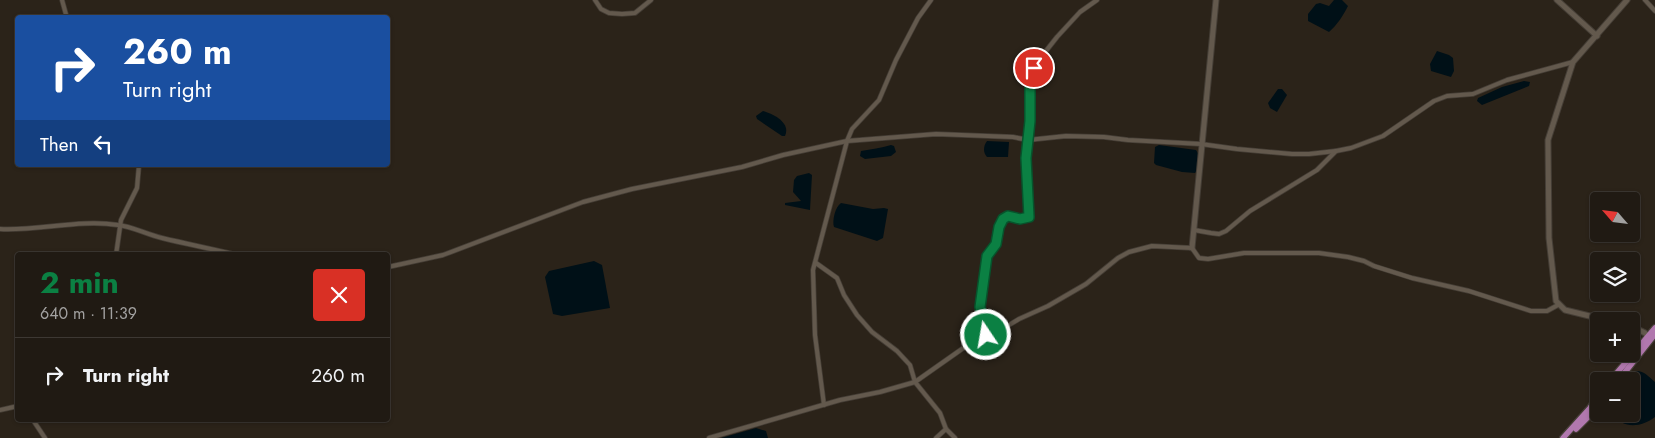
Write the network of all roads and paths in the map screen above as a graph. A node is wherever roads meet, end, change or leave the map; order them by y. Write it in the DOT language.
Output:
graph roads {
  1 [pos="62,0"];
  2 [pos="595,0"];
  3 [pos="651,0"];
  4 [pos="931,0"];
  5 [pos="1097,0"];
  6 [pos="1216,0"];
  7 [pos="1557,0"];
  8 [pos="1627,0"];
  9 [pos="1645,0"];
  10 [pos="1655,11"];
  11 [pos="67,15"];
  12 [pos="1597,36"];
  13 [pos="1573,62"];
  14 [pos="1028,140"];
  15 [pos="847,142"];
  16 [pos="1202,144"];
  17 [pos="1336,151"];
  18 [pos="139,167"];
  19 [pos="120,225"];
  20 [pos="0,229"];
  21 [pos="1194,230"];
  22 [pos="1192,248"];
  23 [pos="116,252"];
  24 [pos="224,252"];
  25 [pos="816,263"];
  26 [pos="390,267"];
  27 [pos="1558,305"];
  28 [pos="1590,317"];
  29 [pos="1655,328"];
  30 [pos="986,335"];
  31 [pos="1651,336"];
  32 [pos="1626,366"];
  33 [pos="1620,372"];
  34 [pos="1623,372"];
  35 [pos="915,382"];
  36 [pos="824,404"];
  37 [pos="15,407"];
  38 [pos="1590,408"];
  39 [pos="0,410"];
  40 [pos="1590,415"];
  41 [pos="34,422"];
  42 [pos="946,429"];
  43 [pos="45,438"];
  44 [pos="709,438"];
  45 [pos="936,438"];
  46 [pos="955,438"];
  47 [pos="1564,438"];
  48 [pos="1567,438"];
  1 -- 11 [label="street"];
  2 -- 3 [label="street"];
  4 -- 15 [label="street"];
  5 -- 14 [label="street"];
  6 -- 16 [label="street"];
  7 -- 12 [label="street"];
  8 -- 12 [label="street"];
  9 -- 10 [label="street"];
  12 -- 13 [label="street"];
  13 -- 17 [label="street"];
  13 -- 27 [label="street"];
  14 -- 15 [label="street"];
  14 -- 16 [label="street"];
  14 -- 30 [label="street"];
  15 -- 25 [label="street"];
  15 -- 26 [label="street"];
  16 -- 17 [label="street"];
  16 -- 21 [label="street"];
  17 -- 21 [label="street"];
  18 -- 19 [label="street"];
  19 -- 20 [label="street"];
  19 -- 23 [label="street"];
  19 -- 24 [label="street"];
  21 -- 22 [label="street"];
  22 -- 27 [label="street"];
  22 -- 30 [label="street"];
  25 -- 35 [label="street"];
  25 -- 36 [label="street"];
  27 -- 28 [label="street"];
  29 -- 31 [label="main road"];
  30 -- 35 [label="street"];
  31 -- 32 [label="main road"];
  32 -- 33 [label="main road"];
  32 -- 34 [label="main road"];
  35 -- 36 [label="street"];
  35 -- 42 [label="street"];
  36 -- 44 [label="street"];
  37 -- 39 [label="street"];
  38 -- 47 [label="main road"];
  40 -- 48 [label="main road"];
  41 -- 43 [label="street"];
  42 -- 45 [label="street"];
  42 -- 46 [label="street"];
}
